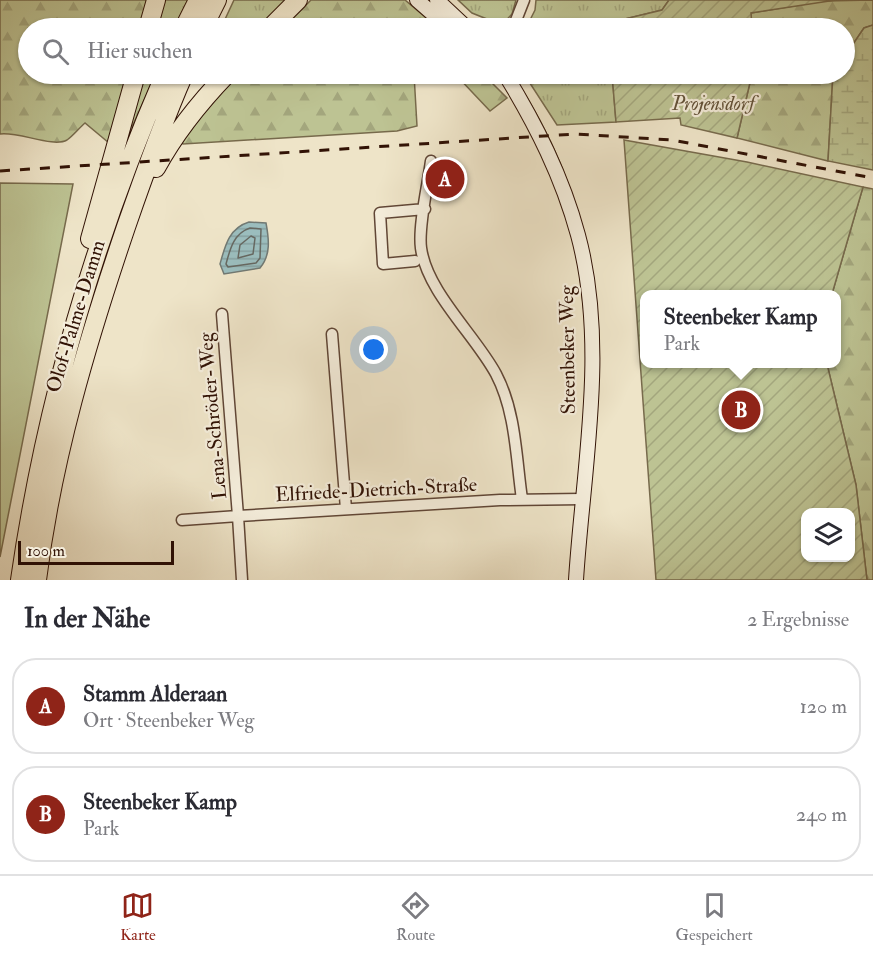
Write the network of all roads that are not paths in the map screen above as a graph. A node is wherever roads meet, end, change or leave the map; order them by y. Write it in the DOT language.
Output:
graph roads {
  1 [pos="156,0"];
  2 [pos="198,0"];
  3 [pos="217,0"];
  4 [pos="298,0"];
  5 [pos="417,0"];
  6 [pos="437,0"];
  7 [pos="524,0"];
  8 [pos="151,18"];
  9 [pos="189,18"];
  10 [pos="208,18"];
  11 [pos="280,18"];
  12 [pos="438,18"];
  13 [pos="456,18"];
  14 [pos="517,18"];
  15 [pos="133,84"];
  16 [pos="161,84"];
  17 [pos="179,84"];
  18 [pos="217,84"];
  19 [pos="505,84"];
  20 [pos="510,84"];
  21 [pos="518,98"];
  22 [pos="431,161"];
  23 [pos="425,209"];
  24 [pos="132,212"];
  25 [pos="415,261"];
  26 [pos="85,288"];
  27 [pos="222,314"];
  28 [pos="332,334"];
  29 [pos="582,499"];
  30 [pos="522,500"];
  31 [pos="346,509"];
  32 [pos="238,516"];
  33 [pos="182,520"];
  34 [pos="20,580"];
  35 [pos="37,580"];
  36 [pos="242,580"];
  37 [pos="576,580"];
  1 -- 8 [label="highway"];
  2 -- 9 [label="highway"];
  3 -- 10 [label="highway"];
  4 -- 11 [label="highway"];
  5 -- 12 [label="main road"];
  6 -- 13 [label="main road"];
  7 -- 14 [label="street"];
  15 -- 26 [label="highway"];
  16 -- 26 [label="highway, Olof-Palme-Damm"];
  17 -- 24 [label="highway, Olof-Palme-Damm"];
  18 -- 24 [label="highway"];
  19 -- 21 [label="main road, Steenbeker Weg"];
  20 -- 21 [label="main road, Steenbeker Weg"];
  21 -- 29 [label="main road, Steenbeker Weg"];
  22 -- 23 [label="street"];
  23 -- 25 [label="street"];
  23 -- 30 [label="street"];
  24 -- 35 [label="highway, Olof-Palme-Damm"];
  26 -- 34 [label="highway, Olof-Palme-Damm"];
  27 -- 32 [label="street, Lena-Schröder-Weg"];
  28 -- 31 [label="street"];
  29 -- 30 [label="street, Elfriede-Dietrich-Straße"];
  29 -- 37 [label="main road, Steenbeker Weg"];
  30 -- 31 [label="street, Elfriede-Dietrich-Straße"];
  31 -- 32 [label="street, Elfriede-Dietrich-Straße"];
  32 -- 33 [label="street, Elfriede-Dietrich-Straße"];
  32 -- 36 [label="street"];
}
